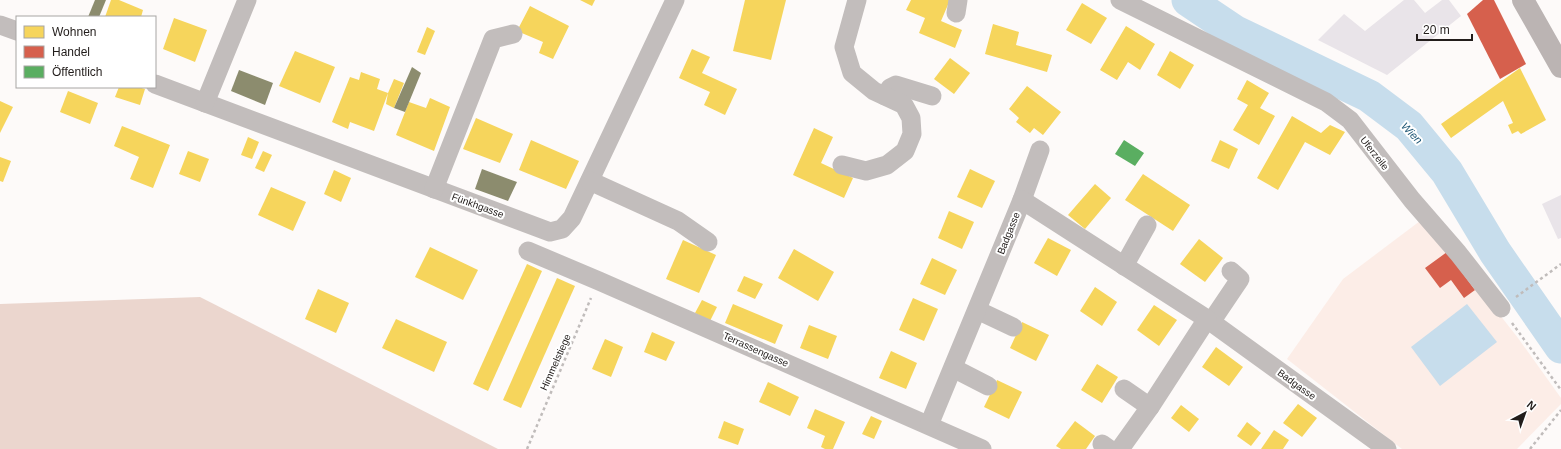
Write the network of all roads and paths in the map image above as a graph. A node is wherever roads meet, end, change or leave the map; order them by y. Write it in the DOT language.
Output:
graph roads {
  1 [pos="247,0"];
  2 [pos="675,0"];
  3 [pos="857,0"];
  4 [pos="1120,0"];
  5 [pos="1523,0"];
  6 [pos="0,25"];
  7 [pos="16,31"];
  8 [pos="513,34"];
  9 [pos="1561,67"];
  10 [pos="156,84"];
  11 [pos="885,96"];
  12 [pos="932,96"];
  13 [pos="205,103"];
  14 [pos="1040,150"];
  15 [pos="842,165"];
  16 [pos="590,181"];
  17 [pos="434,188"];
  18 [pos="1022,200"];
  19 [pos="1146,225"];
  20 [pos="708,242"];
  21 [pos="528,251"];
  22 [pos="1561,264"];
  23 [pos="1124,266"];
  24 [pos="1231,272"];
  25 [pos="599,281"];
  26 [pos="1507,304"];
  27 [pos="977,310"];
  28 [pos="1209,320"];
  29 [pos="1013,327"];
  30 [pos="953,368"];
  31 [pos="988,386"];
  32 [pos="1124,389"];
  33 [pos="1561,390"];
  34 [pos="1150,407"];
  35 [pos="1561,410"];
  36 [pos="929,425"];
  37 [pos="527,449"];
  38 [pos="982,449"];
  39 [pos="1120,449"];
  40 [pos="1387,449"];
  41 [pos="1530,449"];
  1 -- 13 [label="street"];
  2 -- 16 [label="street, Fünkhgasse"];
  3 -- 11 [label="street"];
  4 -- 26 [label="street, Uferzeile"];
  5 -- 9 [label="main road"];
  6 -- 7 [label="street"];
  8 -- 17 [label="street"];
  10 -- 13 [label="street, Fünkhgasse"];
  11 -- 12 [label="street"];
  11 -- 15 [label="street"];
  13 -- 17 [label="street, Fünkhgasse"];
  14 -- 18 [label="street"];
  16 -- 17 [label="street, Fünkhgasse"];
  16 -- 20 [label="street"];
  18 -- 23 [label="street, Badgasse"];
  18 -- 27 [label="street, Badgasse"];
  19 -- 23 [label="street"];
  21 -- 25 [label="street, Terrassengasse"];
  22 -- 26 [label="path"];
  23 -- 28 [label="street, Badgasse"];
  24 -- 28 [label="street"];
  25 -- 36 [label="street, Terrassengasse"];
  25 -- 37 [label="path, Himmelstiege"];
  26 -- 33 [label="path"];
  27 -- 29 [label="street"];
  27 -- 30 [label="street, Badgasse"];
  28 -- 34 [label="street"];
  28 -- 40 [label="street, Badgasse"];
  30 -- 31 [label="street"];
  30 -- 36 [label="street, Badgasse"];
  32 -- 34 [label="street"];
  34 -- 39 [label="street"];
  35 -- 41 [label="path"];
  36 -- 38 [label="street, Terrassengasse"];
}
